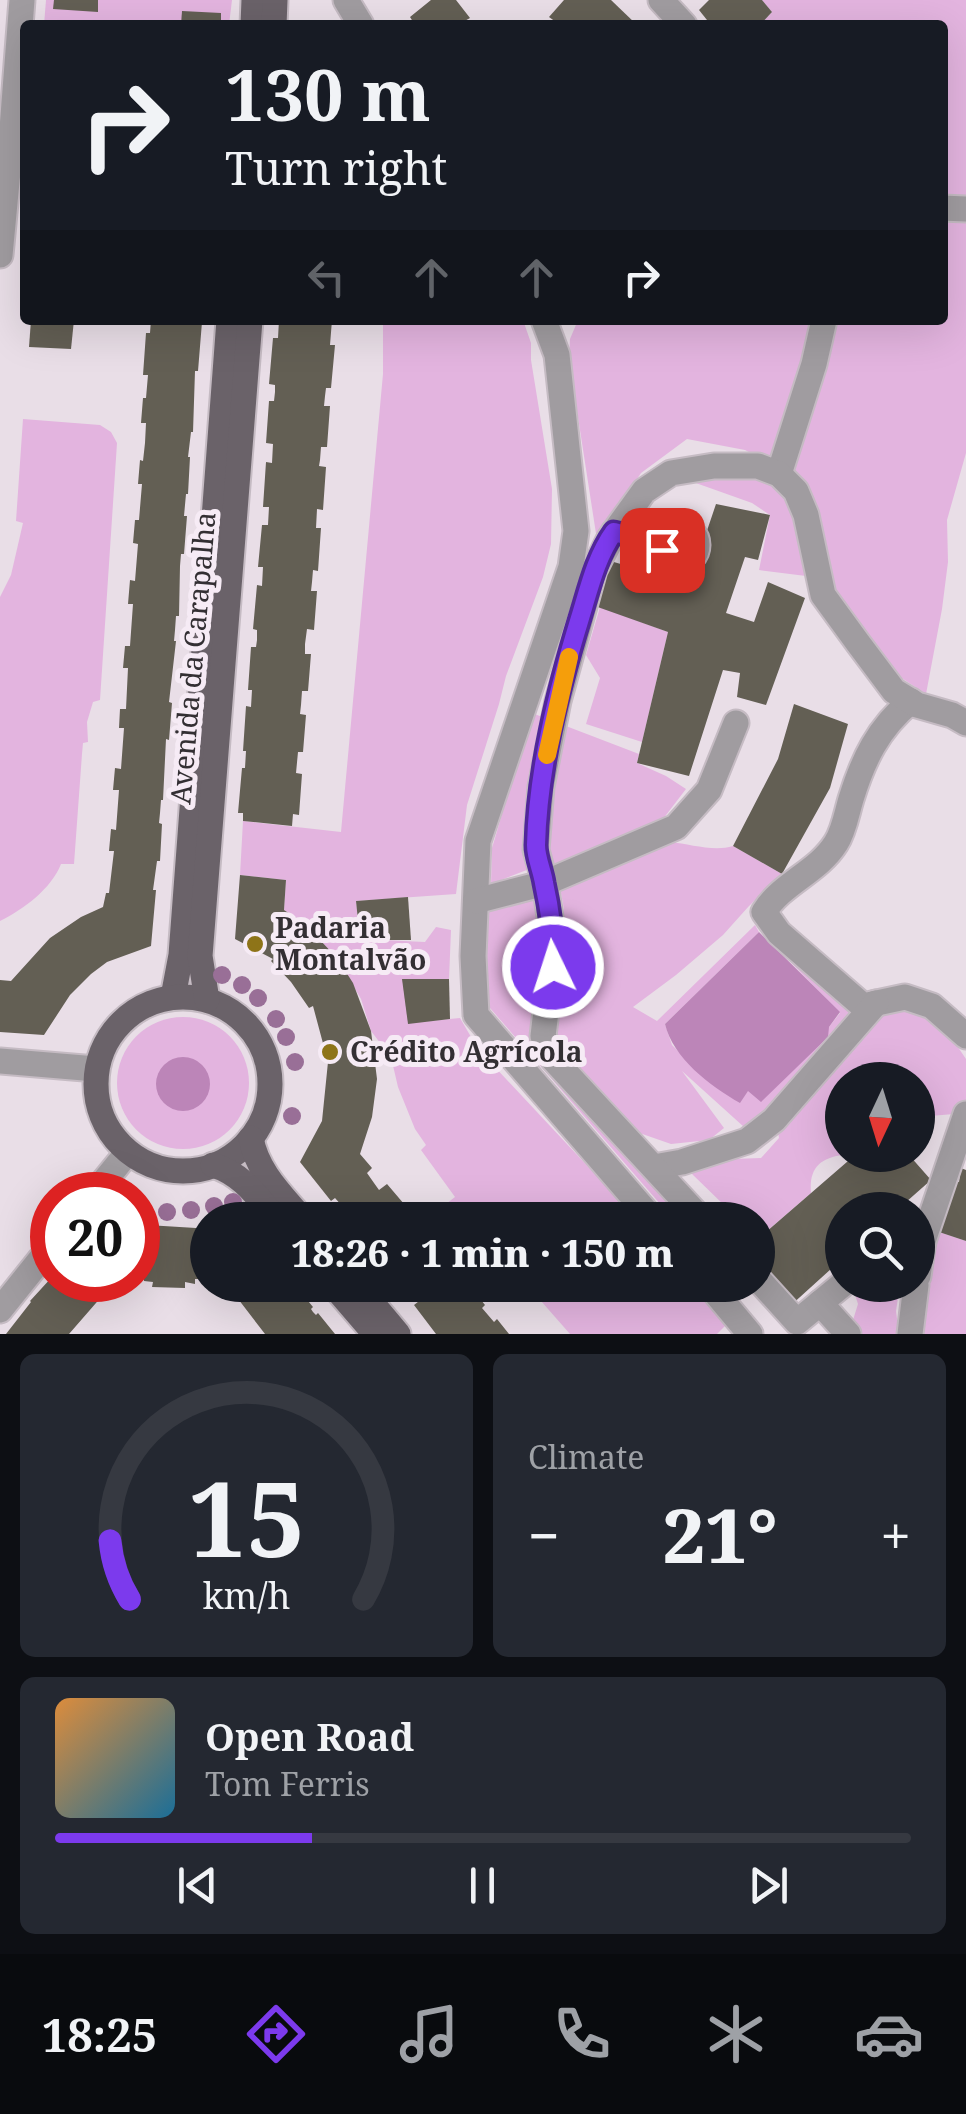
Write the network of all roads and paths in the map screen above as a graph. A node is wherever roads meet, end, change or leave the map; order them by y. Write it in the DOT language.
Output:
graph roads {
  1 [pos="661,0"];
  2 [pos="679,20"];
  3 [pos="20,29"];
  4 [pos="11,160"];
  5 [pos="0,255"];
  6 [pos="229,325"];
  7 [pos="250,325"];
  8 [pos="546,325"];
  9 [pos="567,325"];
  10 [pos="823,325"];
  11 [pos="557,355"];
  12 [pos="779,474"];
  13 [pos="614,532"];
  14 [pos="661,544"];
  15 [pos="542,654"];
  16 [pos="568,662"];
  17 [pos="911,701"];
  18 [pos="966,722"];
  19 [pos="736,723"];
  20 [pos="544,883"];
  21 [pos="476,901"];
  22 [pos="173,997"];
  23 [pos="207,1000"];
  24 [pos="876,1003"];
  25 [pos="966,1036"];
  26 [pos="0,1061"];
  27 [pos="96,1069"];
  28 [pos="966,1114"];
  29 [pos="251,1138"];
  30 [pos="128,1152"];
  31 [pos="214,1165"];
  32 [pos="654,1168"];
  33 [pos="112,1172"];
  34 [pos="935,1192"];
  35 [pos="262,1202"];
  36 [pos="288,1202"];
  37 [pos="637,1202"];
  38 [pos="685,1202"];
  39 [pos="30,1272"];
  40 [pos="775,1298"];
  41 [pos="825,1299"];
  42 [pos="348,1302"];
  43 [pos="371,1302"];
  44 [pos="723,1302"];
  45 [pos="914,1302"];
  46 [pos="820,1303"];
  47 [pos="0,1310"];
  48 [pos="375,1334"];
  49 [pos="398,1334"];
  50 [pos="750,1334"];
  51 [pos="848,1334"];
  52 [pos="910,1334"];
  1 -- 2 [label="street"];
  3 -- 4 [label="street"];
  4 -- 5 [label="street"];
  6 -- 22 [label="main road, Avenida da Carapalha"];
  7 -- 23 [label="main road, Avenida da Carapalha"];
  8 -- 11 [label="street"];
  9 -- 11 [label="street"];
  10 -- 12 [label="street"];
  11 -- 15 [label="street"];
  12 -- 13 [label="street"];
  12 -- 17 [label="street"];
  13 -- 14 [label="street"];
  13 -- 16 [label="street"];
  15 -- 16 [label="street"];
  15 -- 21 [label="street"];
  16 -- 20 [label="street"];
  17 -- 18 [label="street"];
  17 -- 24 [label="street"];
  19 -- 20 [label="street"];
  20 -- 21 [label="street"];
  20 -- 32 [label="street"];
  21 -- 37 [label="street"];
  22 -- 23 [label="main road"];
  22 -- 27 [label="main road"];
  23 -- 29 [label="main road"];
  24 -- 25 [label="street"];
  24 -- 32 [label="street"];
  26 -- 27 [label="street"];
  27 -- 30 [label="main road"];
  28 -- 34 [label="street"];
  29 -- 31 [label="main road"];
  29 -- 36 [label="main road"];
  30 -- 31 [label="main road"];
  30 -- 33 [label="street"];
  31 -- 35 [label="main road"];
  32 -- 38 [label="street"];
  39 -- 47 [label="street"];
  40 -- 46 [label="street"];
  41 -- 46 [label="street"];
  42 -- 48 [label="main road"];
  43 -- 49 [label="main road"];
  44 -- 50 [label="street"];
  45 -- 52 [label="street"];
  46 -- 51 [label="street"];
}
